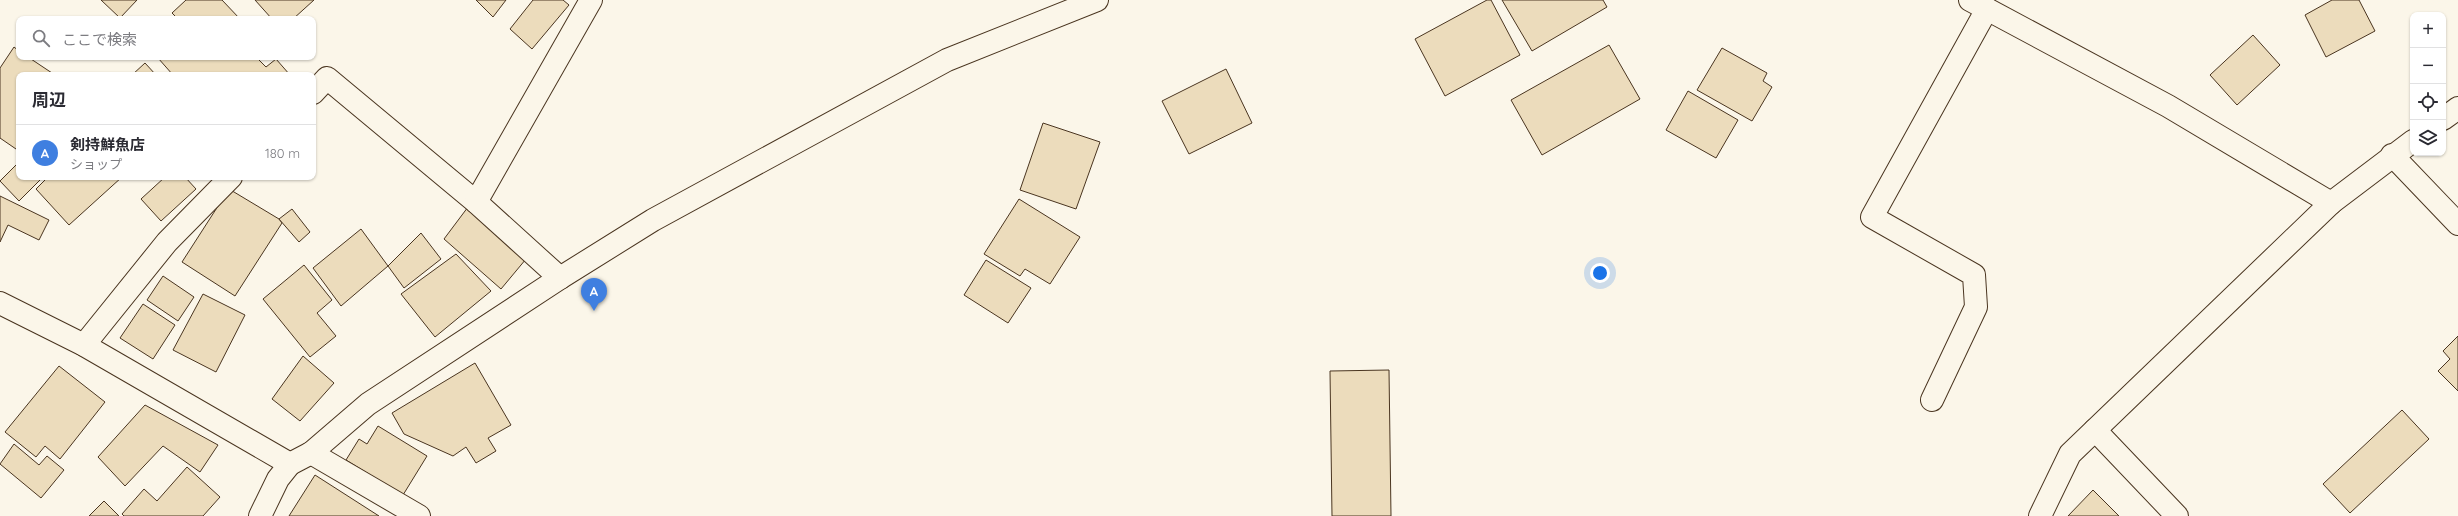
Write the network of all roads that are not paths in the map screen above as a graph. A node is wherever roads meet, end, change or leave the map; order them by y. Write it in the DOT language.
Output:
graph roads {
  1 [pos="591,0"];
  2 [pos="1097,0"];
  3 [pos="1978,5"];
  4 [pos="316,90"];
  5 [pos="2458,108"];
  6 [pos="2446,117"];
  7 [pos="2410,143"];
  8 [pos="2392,155"];
  9 [pos="228,180"];
  10 [pos="476,202"];
  11 [pos="2331,203"];
  12 [pos="2458,224"];
  13 [pos="560,278"];
  14 [pos="2,307"];
  15 [pos="84,345"];
  16 [pos="1932,400"];
  17 [pos="2095,430"];
  18 [pos="311,453"];
  19 [pos="290,464"];
  20 [pos="260,516"];
  21 [pos="419,516"];
  22 [pos="2040,516"];
  23 [pos="2177,516"];
  1 -- 10 [label="street"];
  2 -- 13 [label="street"];
  3 -- 11 [label="street"];
  3 -- 16 [label="street"];
  4 -- 10 [label="street"];
  5 -- 6 [label="street"];
  7 -- 8 [label="street"];
  8 -- 11 [label="street"];
  8 -- 12 [label="street"];
  9 -- 15 [label="street"];
  10 -- 13 [label="street"];
  11 -- 17 [label="street"];
  13 -- 18 [label="street"];
  14 -- 15 [label="street"];
  15 -- 19 [label="street"];
  17 -- 22 [label="street"];
  17 -- 23 [label="street"];
  18 -- 19 [label="street"];
  18 -- 21 [label="street"];
  19 -- 20 [label="street"];
}
